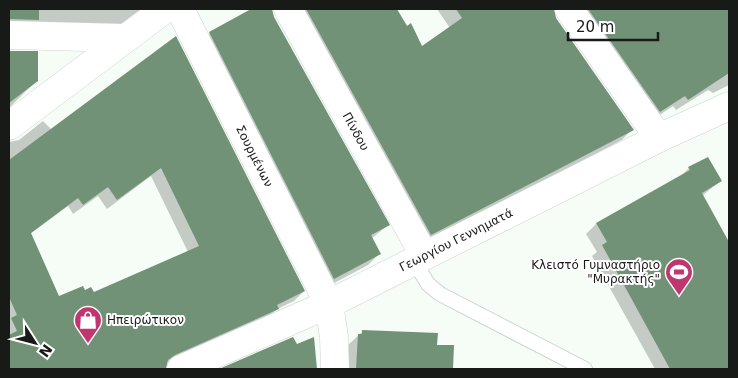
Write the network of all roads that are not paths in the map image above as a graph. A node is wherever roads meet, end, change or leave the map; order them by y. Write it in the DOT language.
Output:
graph roads {
  1 [pos="165,9"];
  2 [pos="180,9"];
  3 [pos="288,9"];
  4 [pos="569,9"];
  5 [pos="9,35"];
  6 [pos="124,38"];
  7 [pos="729,106"];
  8 [pos="9,126"];
  9 [pos="660,138"];
  10 [pos="419,258"];
  11 [pos="330,304"];
  12 [pos="181,369"];
  13 [pos="335,369"];
  14 [pos="585,369"];
  1 -- 6 [label="street"];
  2 -- 11 [label="street, Σουρμένων"];
  3 -- 10 [label="street, Πίνδου"];
  4 -- 9 [label="street"];
  5 -- 6 [label="street"];
  6 -- 8 [label="street"];
  7 -- 9 [label="street, Γεωργίου Γεννηματά"];
  9 -- 10 [label="street, Γεωργίου Γεννηματά"];
  10 -- 11 [label="street, Γεωργίου Γεννηματά"];
  10 -- 14 [label="lane"];
  11 -- 12 [label="street, Γεωργίου Γεννηματά"];
  11 -- 13 [label="street"];
}
